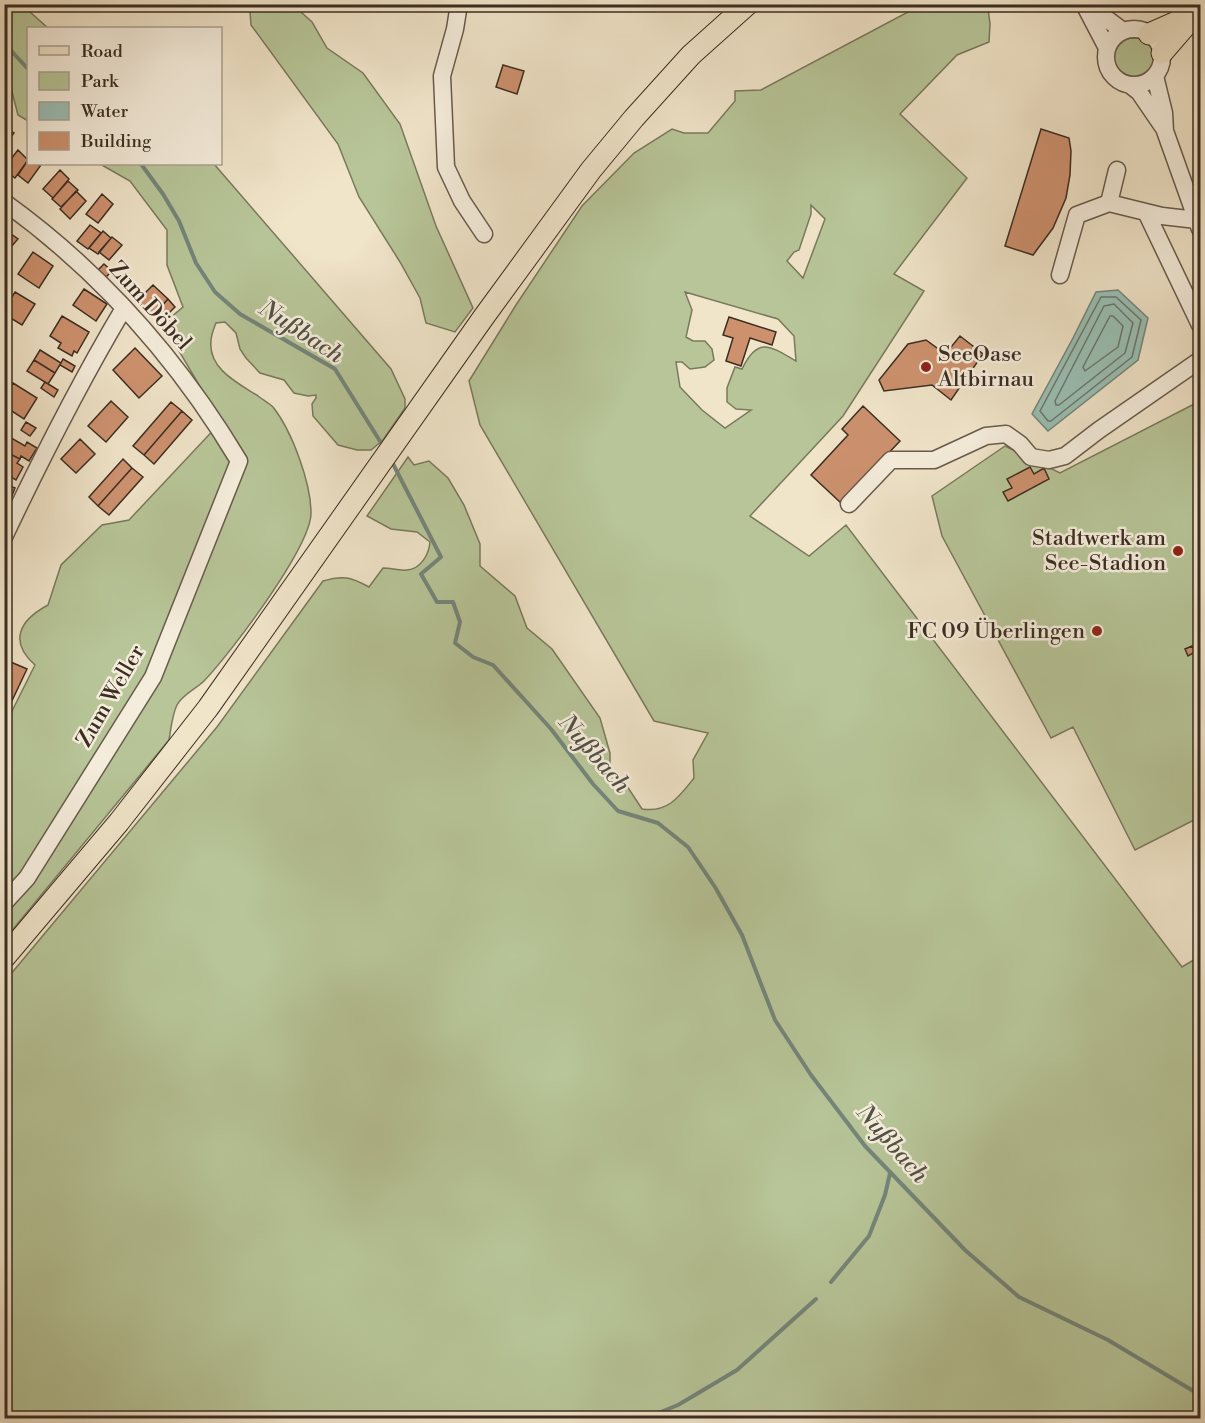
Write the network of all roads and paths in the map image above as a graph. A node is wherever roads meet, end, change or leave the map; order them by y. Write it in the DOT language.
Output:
graph roads {
  1 [pos="459,4"];
  2 [pos="748,4"];
  3 [pos="1085,4"];
  4 [pos="1198,11"];
  5 [pos="1124,31"];
  6 [pos="1149,34"];
  7 [pos="1107,48"];
  8 [pos="1162,53"];
  9 [pos="1155,76"];
  10 [pos="1130,85"];
  11 [pos="1166,131"];
  12 [pos="1117,170"];
  13 [pos="4,202"];
  14 [pos="1109,203"];
  15 [pos="1146,212"];
  16 [pos="1199,225"];
  17 [pos="484,234"];
  18 [pos="1060,275"];
  19 [pos="124,308"];
  20 [pos="1200,326"];
  21 [pos="1200,360"];
  22 [pos="239,461"];
  23 [pos="849,504"];
  24 [pos="4,537"];
  25 [pos="4,903"];
  26 [pos="4,958"];
  1 -- 17 [label="street"];
  2 -- 26 [label="main road"];
  3 -- 5 [label="street"];
  3 -- 7 [label="street"];
  4 -- 6 [label="main road"];
  4 -- 8 [label="main road"];
  5 -- 6 [label="street"];
  5 -- 7 [label="street"];
  6 -- 8 [label="street"];
  7 -- 10 [label="street"];
  8 -- 9 [label="street"];
  9 -- 10 [label="street"];
  9 -- 11 [label="street"];
  10 -- 11 [label="street"];
  11 -- 16 [label="street"];
  12 -- 14 [label="street"];
  13 -- 19 [label="street, Zum Döbel"];
  14 -- 15 [label="street"];
  14 -- 18 [label="street"];
  15 -- 16 [label="street"];
  15 -- 20 [label="street"];
  19 -- 22 [label="street, Zum Döbel"];
  19 -- 24 [label="street"];
  21 -- 23 [label="street"];
  22 -- 25 [label="street, Zum Weller"];
}
